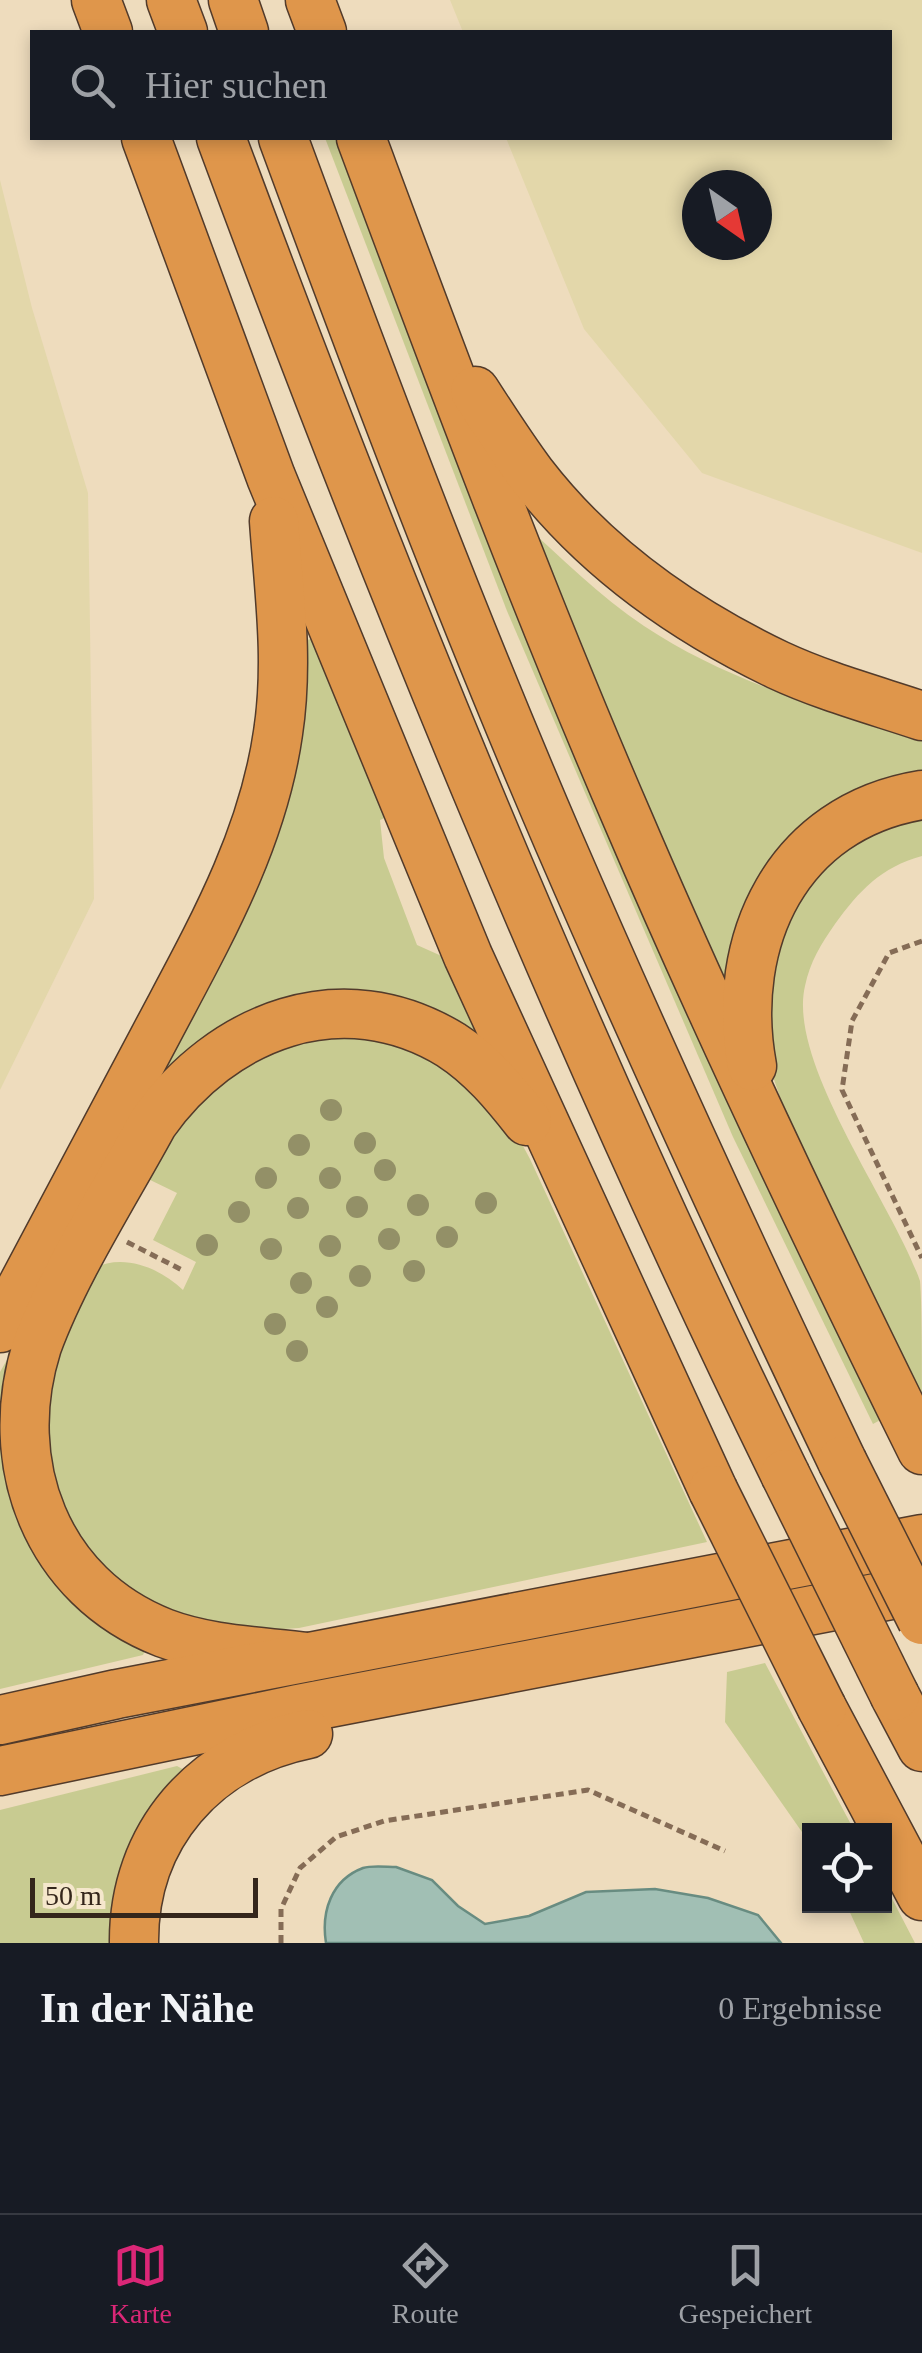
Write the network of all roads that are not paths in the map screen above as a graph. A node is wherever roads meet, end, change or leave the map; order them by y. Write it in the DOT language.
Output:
graph roads {
  1 [pos="96,0"];
  2 [pos="172,0"];
  3 [pos="233,0"];
  4 [pos="310,0"];
  5 [pos="107,30"];
  6 [pos="182,30"];
  7 [pos="243,30"];
  8 [pos="321,30"];
  9 [pos="147,140"];
  10 [pos="222,140"];
  11 [pos="284,140"];
  12 [pos="362,140"];
  13 [pos="432,326"];
  14 [pos="271,477"];
  15 [pos="922,716"];
  16 [pos="922,795"];
  17 [pos="760,1108"];
  18 [pos="567,1171"];
  19 [pos="0,1328"];
  20 [pos="921,1447"];
  21 [pos="922,1539"];
  22 [pos="922,1589"];
  23 [pos="922,1620"];
  24 [pos="306,1658"];
  25 [pos="483,1673"];
  26 [pos="0,1720"];
  27 [pos="922,1747"];
  28 [pos="0,1771"];
  29 [pos="922,1896"];
  30 [pos="134,1943"];
  1 -- 5 [label="highway"];
  2 -- 6 [label="highway"];
  3 -- 7 [label="highway"];
  4 -- 8 [label="highway"];
  9 -- 14 [label="highway"];
  10 -- 27 [label="highway, bridge"];
  11 -- 23 [label="highway, bridge"];
  12 -- 13 [label="highway"];
  13 -- 15 [label="highway"];
  13 -- 17 [label="highway"];
  14 -- 18 [label="highway"];
  14 -- 19 [label="highway"];
  16 -- 17 [label="highway"];
  17 -- 20 [label="highway"];
  18 -- 24 [label="highway"];
  18 -- 29 [label="highway, bridge"];
  21 -- 24 [label="highway"];
  22 -- 25 [label="highway"];
  24 -- 26 [label="highway"];
  25 -- 28 [label="highway"];
  25 -- 30 [label="highway"];
}
